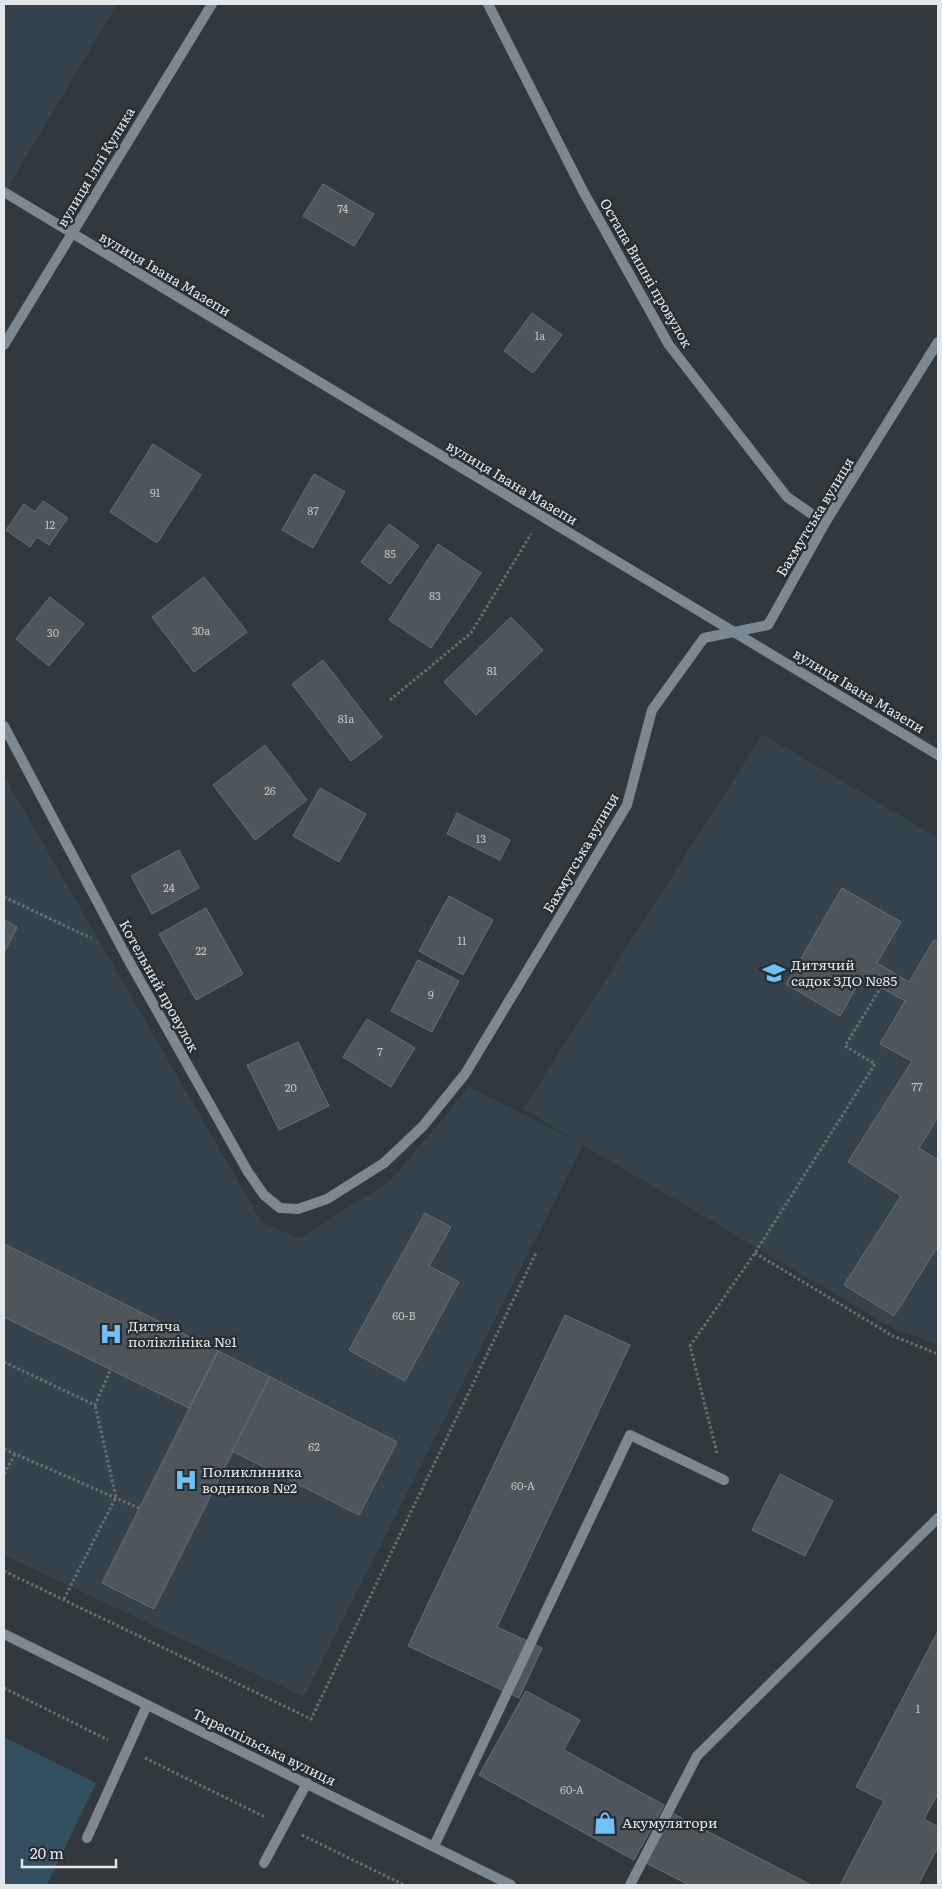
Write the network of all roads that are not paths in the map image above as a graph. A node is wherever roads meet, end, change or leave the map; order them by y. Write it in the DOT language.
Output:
graph roads {
  1 [pos="212,4"];
  2 [pos="488,4"];
  3 [pos="4,192"];
  4 [pos="72,233"];
  5 [pos="938,342"];
  6 [pos="4,345"];
  7 [pos="825,523"];
  8 [pos="732,631"];
  9 [pos="4,726"];
  10 [pos="938,755"];
  11 [pos="327,1199"];
  12 [pos="724,1480"];
  13 [pos="938,1518"];
  14 [pos="4,1634"];
  15 [pos="147,1705"];
  16 [pos="307,1783"];
  17 [pos="87,1838"];
  18 [pos="434,1846"];
  19 [pos="264,1864"];
  20 [pos="511,1885"];
  21 [pos="630,1885"];
  1 -- 4 [label="street, вулиця Іллі Кулика"];
  2 -- 7 [label="street, Остапа Вишні провулок"];
  3 -- 4 [label="street, вулиця Івана Мазепи"];
  4 -- 6 [label="street, вулиця Іллі Кулика"];
  4 -- 8 [label="street, вулиця Івана Мазепи"];
  5 -- 7 [label="street, Бахмутська вулиця"];
  7 -- 8 [label="street, Бахмутська вулиця"];
  8 -- 10 [label="street, вулиця Івана Мазепи"];
  8 -- 11 [label="street, Бахмутська вулиця"];
  9 -- 11 [label="street, Котельний провулок"];
  12 -- 18 [label="street"];
  13 -- 21 [label="street"];
  14 -- 15 [label="street, Тираспільська вулиця"];
  15 -- 16 [label="street, Тираспільська вулиця"];
  15 -- 17 [label="street"];
  16 -- 18 [label="street, Тираспільська вулиця"];
  16 -- 19 [label="street"];
  18 -- 20 [label="street, Тираспільська вулиця"];
}
